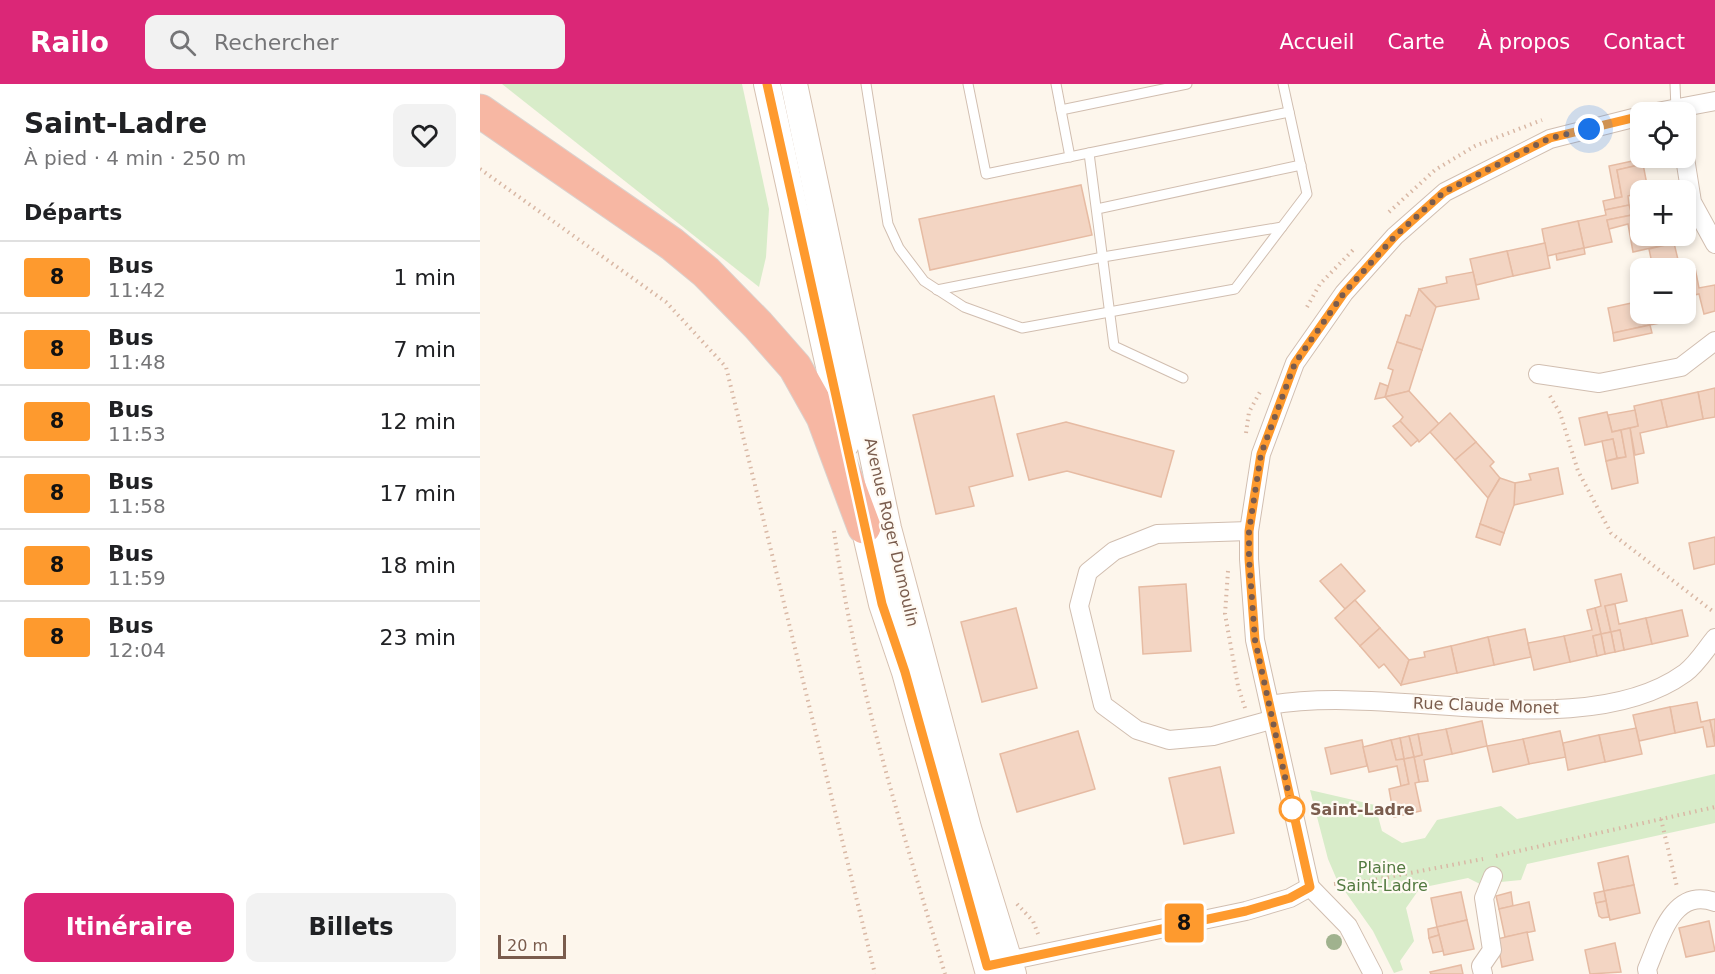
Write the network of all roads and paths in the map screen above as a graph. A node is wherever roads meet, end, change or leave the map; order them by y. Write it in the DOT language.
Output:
graph roads {
  1 [pos="766,84"];
  2 [pos="794,84"];
  3 [pos="866,84"];
  4 [pos="968,84"];
  5 [pos="1056,84"];
  6 [pos="1187,84"];
  7 [pos="1283,84"];
  8 [pos="1675,84"];
  9 [pos="1715,101"];
  10 [pos="1676,102"];
  11 [pos="1696,106"];
  12 [pos="1061,110"];
  13 [pos="480,111"];
  14 [pos="1289,112"];
  15 [pos="1547,119"];
  16 [pos="1630,119"];
  17 [pos="1089,153"];
  18 [pos="1070,157"];
  19 [pos="1301,165"];
  20 [pos="1686,168"];
  21 [pos="480,170"];
  22 [pos="1097,209"];
  23 [pos="1381,220"];
  24 [pos="1282,226"];
  25 [pos="1358,244"];
  26 [pos="1715,244"];
  27 [pos="1103,257"];
  28 [pos="938,290"];
  29 [pos="1110,313"];
  30 [pos="1304,314"];
  31 [pos="1715,341"];
  32 [pos="1538,374"];
  33 [pos="1183,378"];
  34 [pos="1266,383"];
  35 [pos="1245,434"];
  36 [pos="864,527"];
  37 [pos="1230,531"];
  38 [pos="1249,531"];
  39 [pos="1715,613"];
  40 [pos="1715,638"];
  41 [pos="1271,712"];
  42 [pos="1250,726"];
  43 [pos="1715,807"];
  44 [pos="1661,819"];
  45 [pos="1493,876"];
  46 [pos="1310,887"];
  47 [pos="1715,902"];
  48 [pos="1681,905"];
  49 [pos="1000,969"];
  50 [pos="875,974"];
  51 [pos="1373,974"];
  52 [pos="1483,974"];
  53 [pos="1648,974"];
  1 -- 36 [label="main road, Avenue Roger Dumoulin"];
  2 -- 49 [label="main road, Avenue Roger Dumoulin"];
  3 -- 28 [label="lane"];
  4 -- 18 [label="lane"];
  5 -- 12 [label="lane"];
  6 -- 12 [label="lane"];
  7 -- 14 [label="lane"];
  8 -- 10 [label="lane"];
  9 -- 11 [label="street"];
  12 -- 18 [label="lane"];
  13 -- 36 [label="highway"];
  14 -- 17 [label="lane"];
  14 -- 19 [label="lane"];
  15 -- 23 [label="path"];
  16 -- 38 [label="street"];
  17 -- 18 [label="lane"];
  17 -- 22 [label="lane"];
  19 -- 22 [label="lane"];
  19 -- 24 [label="lane"];
  20 -- 26 [label="street"];
  21 -- 50 [label="path"];
  22 -- 27 [label="lane"];
  24 -- 27 [label="lane"];
  24 -- 29 [label="lane"];
  25 -- 30 [label="path"];
  27 -- 28 [label="lane"];
  27 -- 29 [label="lane"];
  28 -- 29 [label="lane"];
  29 -- 33 [label="lane"];
  31 -- 32 [label="street"];
  32 -- 39 [label="path"];
  34 -- 35 [label="path"];
  36 -- 49 [label="main road, Avenue Roger Dumoulin"];
  37 -- 38 [label="street, Rue Claude Monet"];
  37 -- 42 [label="path"];
  37 -- 42 [label="street, Rue Claude Monet"];
  38 -- 41 [label="street"];
  40 -- 41 [label="street, Rue Claude Monet"];
  41 -- 42 [label="street, Rue Claude Monet"];
  41 -- 46 [label="street"];
  43 -- 44 [label="path"];
  44 -- 46 [label="path"];
  44 -- 48 [label="path"];
  45 -- 52 [label="street"];
  46 -- 49 [label="street"];
  46 -- 51 [label="street"];
  47 -- 48 [label="street"];
  48 -- 53 [label="street"];
}
